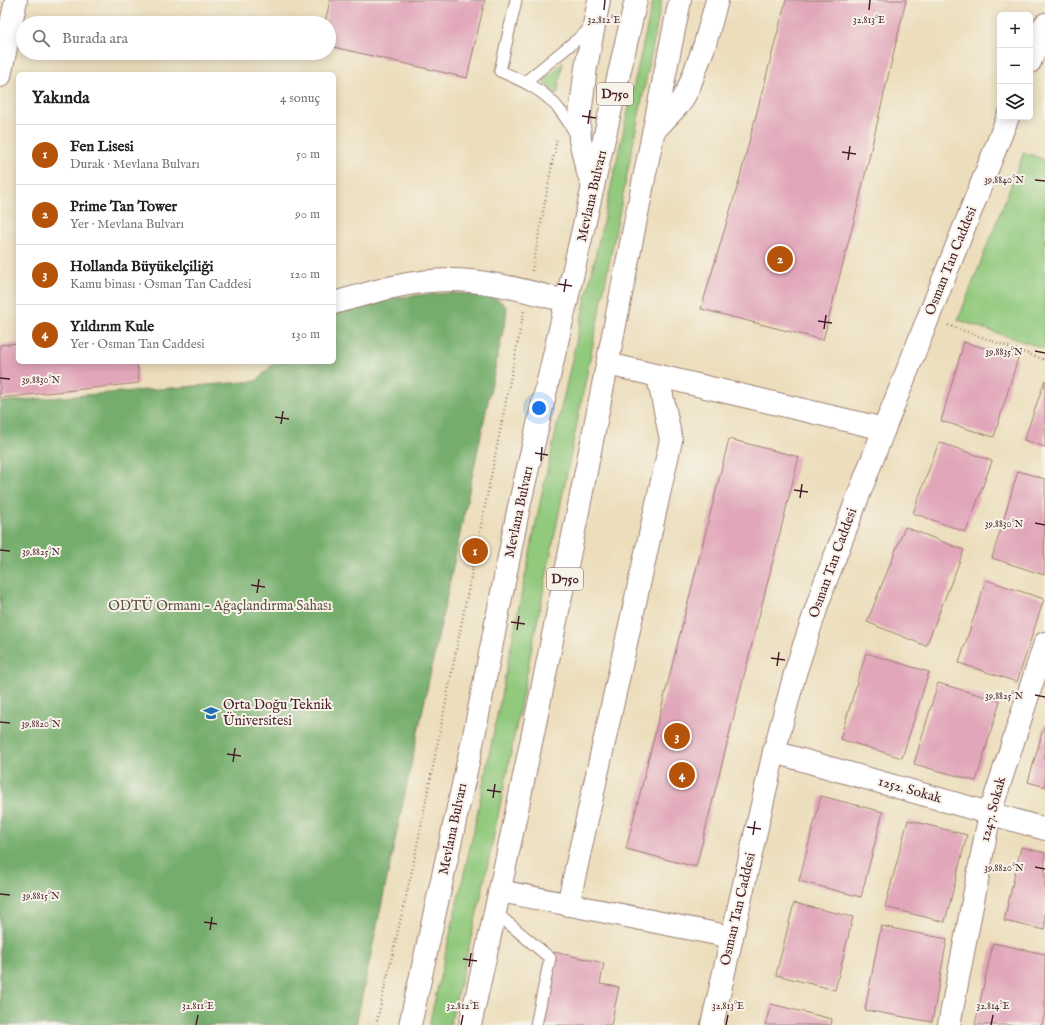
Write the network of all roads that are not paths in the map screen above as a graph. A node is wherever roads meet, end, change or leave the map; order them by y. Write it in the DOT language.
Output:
graph roads {
  1 [pos="16,0"];
  2 [pos="516,0"];
  3 [pos="599,0"];
  4 [pos="636,0"];
  5 [pos="680,0"];
  6 [pos="717,0"];
  7 [pos="1045,24"];
  8 [pos="593,26"];
  9 [pos="1033,54"];
  10 [pos="0,76"];
  11 [pos="525,82"];
  12 [pos="1007,120"];
  13 [pos="653,132"];
  14 [pos="580,140"];
  15 [pos="593,189"];
  16 [pos="567,300"];
  17 [pos="336,302"];
  18 [pos="608,364"];
  19 [pos="658,376"];
  20 [pos="884,429"];
  21 [pos="1045,643"];
  22 [pos="774,752"];
  23 [pos="990,813"];
  24 [pos="1045,829"];
  25 [pos="498,901"];
  26 [pos="568,904"];
  27 [pos="732,937"];
  28 [pos="410,1025"];
  29 [pos="470,1025"];
  30 [pos="536,1025"];
  31 [pos="712,1025"];
  32 [pos="949,1025"];
  1 -- 10 [label="main road"];
  2 -- 11 [label="lane"];
  3 -- 8 [label="main road"];
  4 -- 15 [label="main road, Mevlana Bulvarı / D750"];
  5 -- 13 [label="main road, D750"];
  6 -- 13 [label="main road"];
  7 -- 9 [label="main road"];
  8 -- 11 [label="lane"];
  8 -- 14 [label="main road"];
  11 -- 14 [label="lane"];
  12 -- 20 [label="main road, Osman Tan Caddesi"];
  13 -- 18 [label="main road, D750"];
  14 -- 15 [label="main road"];
  15 -- 16 [label="main road, Mevlana Bulvarı / D750"];
  16 -- 17 [label="main road"];
  16 -- 28 [label="main road, Mevlana Bulvarı / D750"];
  18 -- 19 [label="main road"];
  18 -- 25 [label="main road, D750"];
  19 -- 20 [label="main road"];
  19 -- 26 [label="main road"];
  20 -- 22 [label="main road, Osman Tan Caddesi"];
  21 -- 23 [label="main road, 1247. Sokak"];
  22 -- 23 [label="main road, 1252. Sokak"];
  22 -- 27 [label="main road, Osman Tan Caddesi"];
  23 -- 24 [label="main road, 1252. Sokak"];
  23 -- 32 [label="main road, 1247. Sokak"];
  25 -- 26 [label="main road"];
  25 -- 29 [label="main road, D750"];
  25 -- 30 [label="lane"];
  26 -- 27 [label="main road"];
  27 -- 31 [label="main road, Osman Tan Caddesi"];
}
